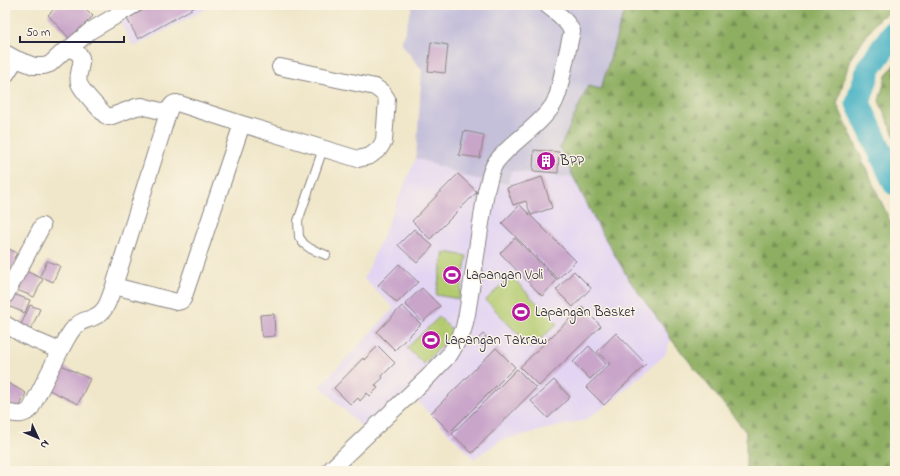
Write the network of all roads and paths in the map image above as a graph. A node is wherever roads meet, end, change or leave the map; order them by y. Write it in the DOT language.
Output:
graph roads {
  1 [pos="134,5"];
  2 [pos="547,5"];
  3 [pos="69,49"];
  4 [pos="10,56"];
  5 [pos="280,67"];
  6 [pos="5,76"];
  7 [pos="168,113"];
  8 [pos="242,124"];
  9 [pos="323,149"];
  10 [pos="42,226"];
  11 [pos="326,255"];
  12 [pos="114,286"];
  13 [pos="5,296"];
  14 [pos="5,324"];
  15 [pos="60,352"];
  16 [pos="5,412"];
  17 [pos="329,471"];
  1 -- 3 [label="street"];
  2 -- 17 [label="street"];
  3 -- 4 [label="street"];
  3 -- 7 [label="street"];
  4 -- 6 [label="street"];
  5 -- 9 [label="street"];
  7 -- 8 [label="street"];
  7 -- 12 [label="street"];
  8 -- 9 [label="street"];
  8 -- 12 [label="street"];
  9 -- 11 [label="lane"];
  10 -- 13 [label="street"];
  12 -- 15 [label="street"];
  14 -- 15 [label="street"];
  15 -- 16 [label="street"];
}
